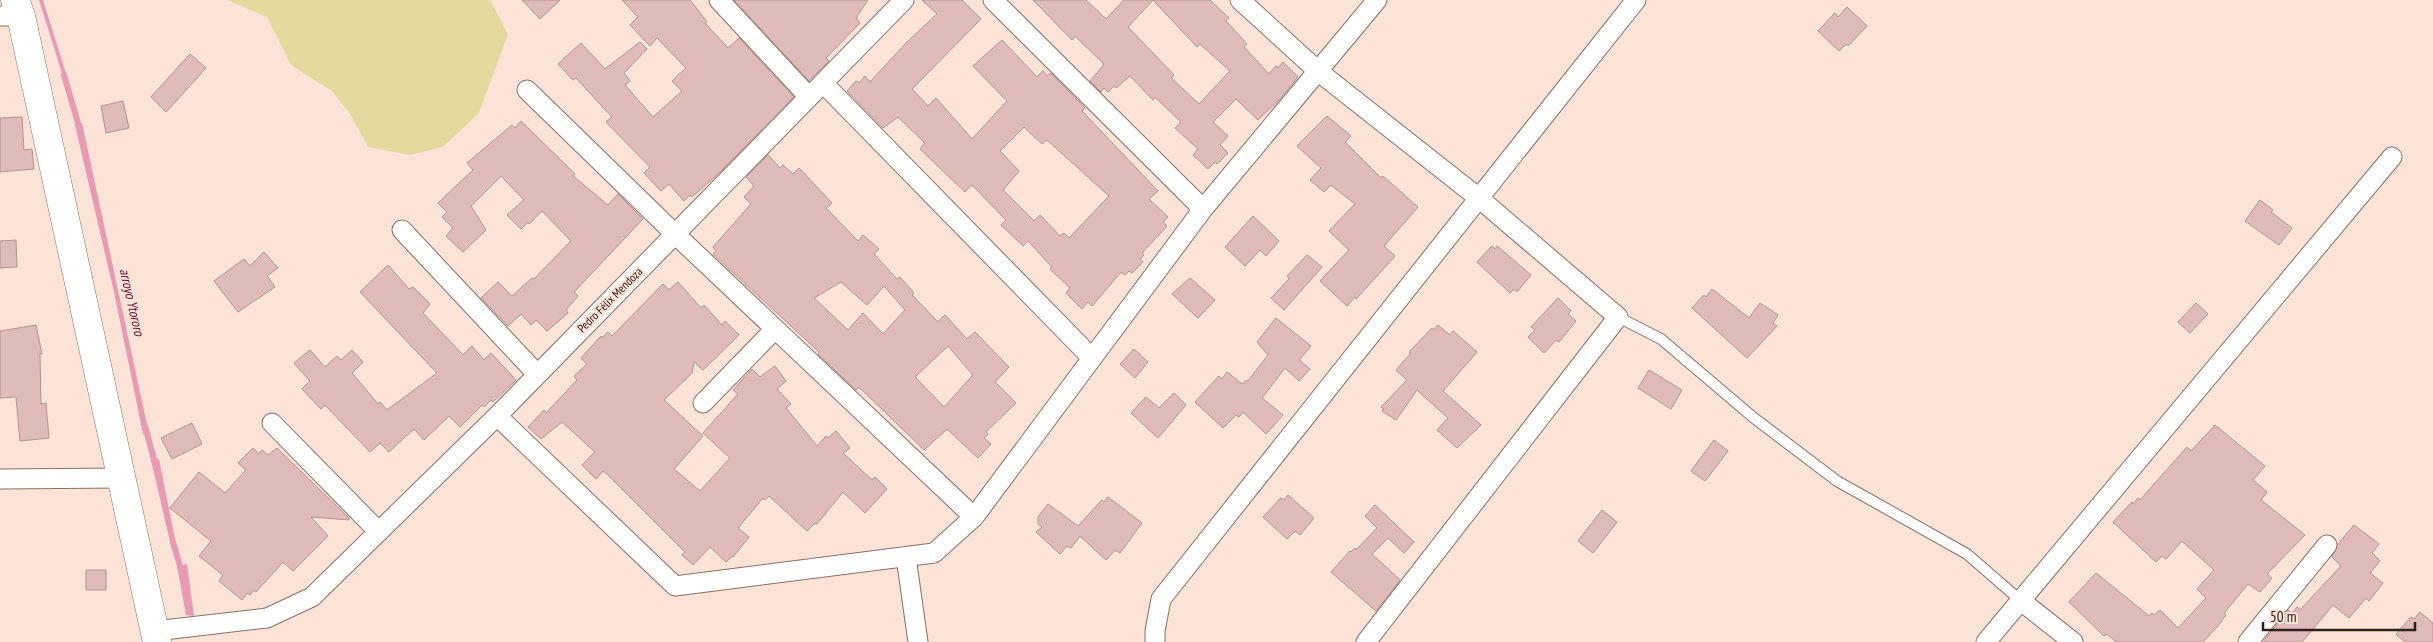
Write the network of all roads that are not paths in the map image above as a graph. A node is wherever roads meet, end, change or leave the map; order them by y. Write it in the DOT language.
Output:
graph roads {
  1 [pos="719,0"];
  2 [pos="904,0"];
  3 [pos="993,0"];
  4 [pos="1240,0"];
  5 [pos="1377,0"];
  6 [pos="1636,0"];
  7 [pos="12,11"];
  8 [pos="1318,72"];
  9 [pos="823,83"];
  10 [pos="527,90"];
  11 [pos="809,97"];
  12 [pos="2392,157"];
  13 [pos="1480,199"];
  14 [pos="1203,209"];
  15 [pos="402,230"];
  16 [pos="675,234"];
  17 [pos="1618,317"];
  18 [pos="775,329"];
  19 [pos="1092,358"];
  20 [pos="538,374"];
  21 [pos="703,403"];
  22 [pos="497,416"];
  23 [pos="272,423"];
  24 [pos="122,478"];
  25 [pos="0,479"];
  26 [pos="974,517"];
  27 [pos="379,532"];
  28 [pos="2327,545"];
  29 [pos="906,557"];
  30 [pos="2020,600"];
  31 [pos="156,637"];
  32 [pos="918,642"];
  33 [pos="1155,642"];
  34 [pos="1366,642"];
  35 [pos="1986,642"];
  36 [pos="2073,642"];
  37 [pos="2248,642"];
  1 -- 11 [label="street"];
  2 -- 9 [label="street, Pedro Félix Mendoza"];
  3 -- 14 [label="street"];
  4 -- 8 [label="street"];
  5 -- 8 [label="street"];
  6 -- 13 [label="street"];
  7 -- 24 [label="main road"];
  8 -- 13 [label="street"];
  8 -- 14 [label="street"];
  9 -- 11 [label="street, Pedro Félix Mendoza"];
  9 -- 19 [label="street"];
  10 -- 16 [label="street"];
  11 -- 16 [label="street, Pedro Félix Mendoza"];
  12 -- 30 [label="street"];
  13 -- 17 [label="street"];
  13 -- 33 [label="street"];
  14 -- 19 [label="street"];
  15 -- 20 [label="street"];
  16 -- 18 [label="street"];
  16 -- 20 [label="street, Pedro Félix Mendoza"];
  17 -- 30 [label="lane"];
  17 -- 34 [label="street"];
  18 -- 21 [label="street"];
  18 -- 26 [label="street"];
  19 -- 26 [label="street"];
  20 -- 22 [label="street, Pedro Félix Mendoza"];
  22 -- 27 [label="street, Pedro Félix Mendoza"];
  22 -- 29 [label="street"];
  23 -- 27 [label="street"];
  24 -- 25 [label="street"];
  24 -- 31 [label="main road"];
  26 -- 29 [label="street"];
  27 -- 31 [label="street, Pedro Félix Mendoza"];
  28 -- 37 [label="street"];
  29 -- 32 [label="street"];
  30 -- 35 [label="street"];
  30 -- 36 [label="street"];
}
